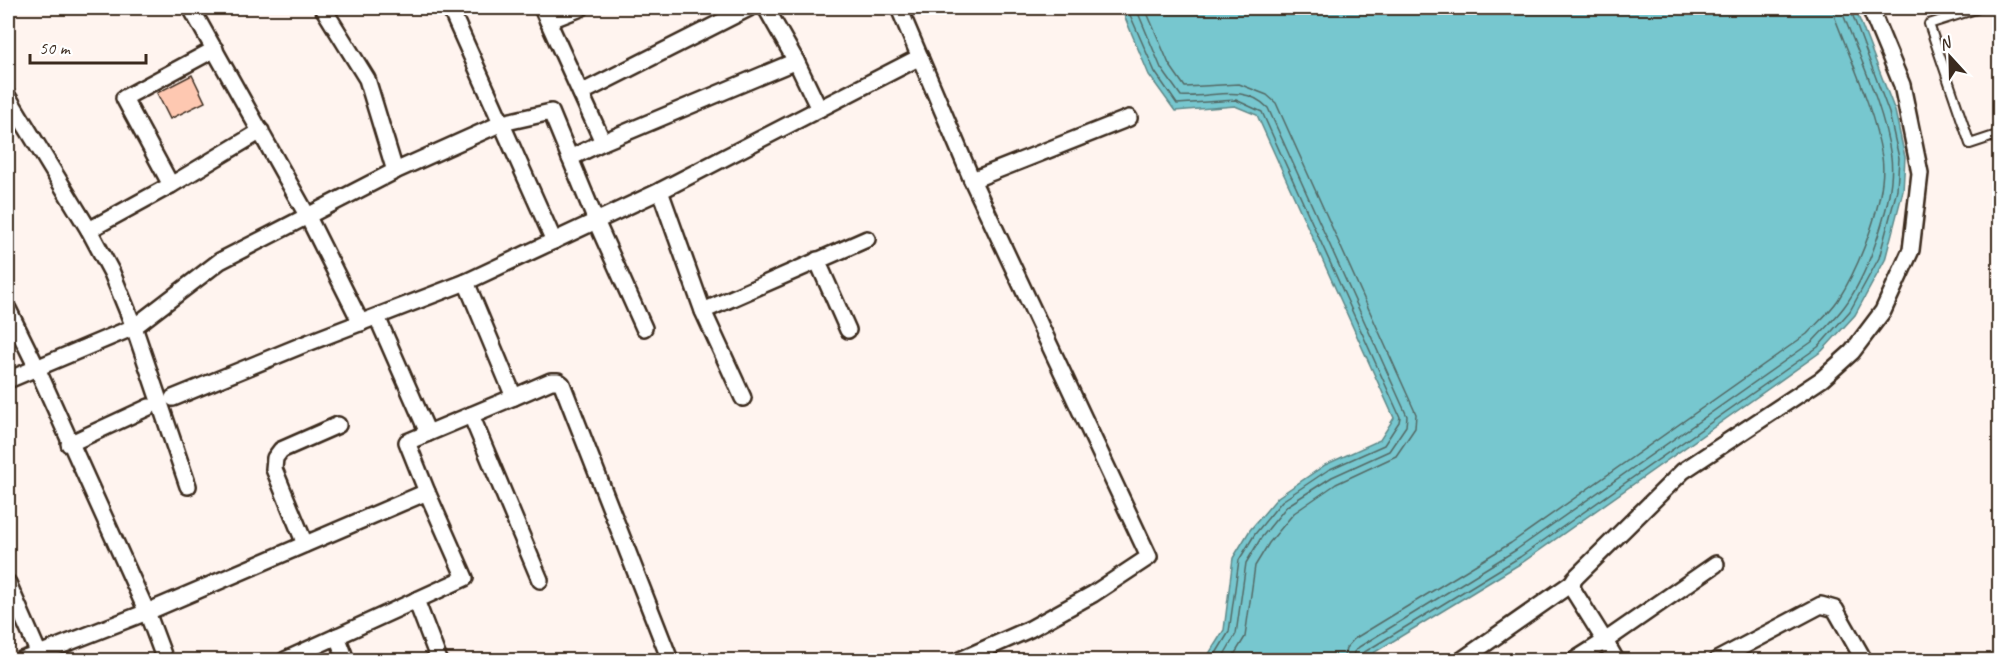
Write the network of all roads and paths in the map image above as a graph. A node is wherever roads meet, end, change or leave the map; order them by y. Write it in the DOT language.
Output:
graph roads {
  1 [pos="191,8"];
  2 [pos="323,8"];
  3 [pos="450,8"];
  4 [pos="581,8"];
  5 [pos="748,8"];
  6 [pos="766,8"];
  7 [pos="899,8"];
  8 [pos="1870,8"];
  9 [pos="1979,8"];
  10 [pos="545,14"];
  11 [pos="215,49"];
  12 [pos="920,57"];
  13 [pos="796,61"];
  14 [pos="581,93"];
  15 [pos="8,97"];
  16 [pos="819,109"];
  17 [pos="1129,118"];
  18 [pos="502,123"];
  19 [pos="261,131"];
  20 [pos="2000,134"];
  21 [pos="603,142"];
  22 [pos="570,158"];
  23 [pos="395,171"];
  24 [pos="972,180"];
  25 [pos="171,185"];
  26 [pos="660,191"];
  27 [pos="307,214"];
  28 [pos="596,221"];
  29 [pos="89,230"];
  30 [pos="867,239"];
  31 [pos="554,241"];
  32 [pos="817,260"];
  33 [pos="466,282"];
  34 [pos="8,309"];
  35 [pos="703,311"];
  36 [pos="377,317"];
  37 [pos="362,323"];
  38 [pos="134,327"];
  39 [pos="644,328"];
  40 [pos="848,330"];
  41 [pos="36,366"];
  42 [pos="8,380"];
  43 [pos="514,397"];
  44 [pos="173,398"];
  45 [pos="743,398"];
  46 [pos="149,407"];
  47 [pos="471,415"];
  48 [pos="338,425"];
  49 [pos="428,433"];
  50 [pos="69,444"];
  51 [pos="188,486"];
  52 [pos="427,492"];
  53 [pos="304,544"];
  54 [pos="1716,564"];
  55 [pos="540,580"];
  56 [pos="8,583"];
  57 [pos="1572,583"];
  58 [pos="416,600"];
  59 [pos="147,612"];
  60 [pos="337,636"];
  61 [pos="1605,641"];
  62 [pos="39,654"];
  63 [pos="21,660"];
  64 [pos="165,660"];
  65 [pos="285,660"];
  66 [pos="346,660"];
  67 [pos="439,660"];
  68 [pos="670,660"];
  69 [pos="960,660"];
  70 [pos="1462,660"];
  71 [pos="1575,660"];
  72 [pos="1616,660"];
  73 [pos="1717,660"];
  74 [pos="1864,660"];
  1 -- 11 [label="street"];
  2 -- 23 [label="street"];
  3 -- 18 [label="street"];
  4 -- 10 [label="street"];
  5 -- 14 [label="street"];
  6 -- 13 [label="street"];
  7 -- 12 [label="street"];
  8 -- 57 [label="street"];
  9 -- 20 [label="lane"];
  10 -- 14 [label="street"];
  11 -- 19 [label="street"];
  11 -- 25 [label="street"];
  12 -- 16 [label="street"];
  12 -- 24 [label="street"];
  13 -- 16 [label="street"];
  13 -- 21 [label="street"];
  14 -- 21 [label="street"];
  15 -- 29 [label="street"];
  16 -- 26 [label="street"];
  17 -- 24 [label="street"];
  18 -- 22 [label="street"];
  18 -- 23 [label="street"];
  18 -- 31 [label="street"];
  19 -- 25 [label="street"];
  19 -- 27 [label="street"];
  21 -- 22 [label="street"];
  22 -- 28 [label="street"];
  23 -- 27 [label="street"];
  24 -- 69 [label="street"];
  25 -- 29 [label="street"];
  26 -- 28 [label="street"];
  26 -- 35 [label="street"];
  27 -- 37 [label="street"];
  27 -- 38 [label="street"];
  28 -- 31 [label="street"];
  28 -- 39 [label="street"];
  29 -- 38 [label="street"];
  30 -- 32 [label="street"];
  31 -- 33 [label="street"];
  32 -- 35 [label="street"];
  32 -- 40 [label="street"];
  33 -- 36 [label="street"];
  33 -- 43 [label="street"];
  34 -- 41 [label="street"];
  35 -- 45 [label="street"];
  36 -- 37 [label="street"];
  36 -- 49 [label="street"];
  37 -- 44 [label="street"];
  38 -- 41 [label="street"];
  38 -- 51 [label="street"];
  41 -- 42 [label="street"];
  41 -- 50 [label="street"];
  43 -- 47 [label="street"];
  43 -- 68 [label="street"];
  46 -- 50 [label="street"];
  47 -- 49 [label="street"];
  47 -- 55 [label="street"];
  48 -- 53 [label="street"];
  49 -- 52 [label="street"];
  50 -- 59 [label="street"];
  52 -- 53 [label="street"];
  52 -- 58 [label="street"];
  53 -- 59 [label="street"];
  54 -- 61 [label="street"];
  56 -- 62 [label="street"];
  57 -- 61 [label="street"];
  57 -- 70 [label="street"];
  58 -- 60 [label="street"];
  58 -- 67 [label="street"];
  59 -- 62 [label="street"];
  59 -- 64 [label="street"];
  60 -- 65 [label="street"];
  60 -- 66 [label="street"];
  61 -- 71 [label="street"];
  61 -- 72 [label="street"];
  62 -- 63 [label="street"];
  73 -- 74 [label="street"];
}
